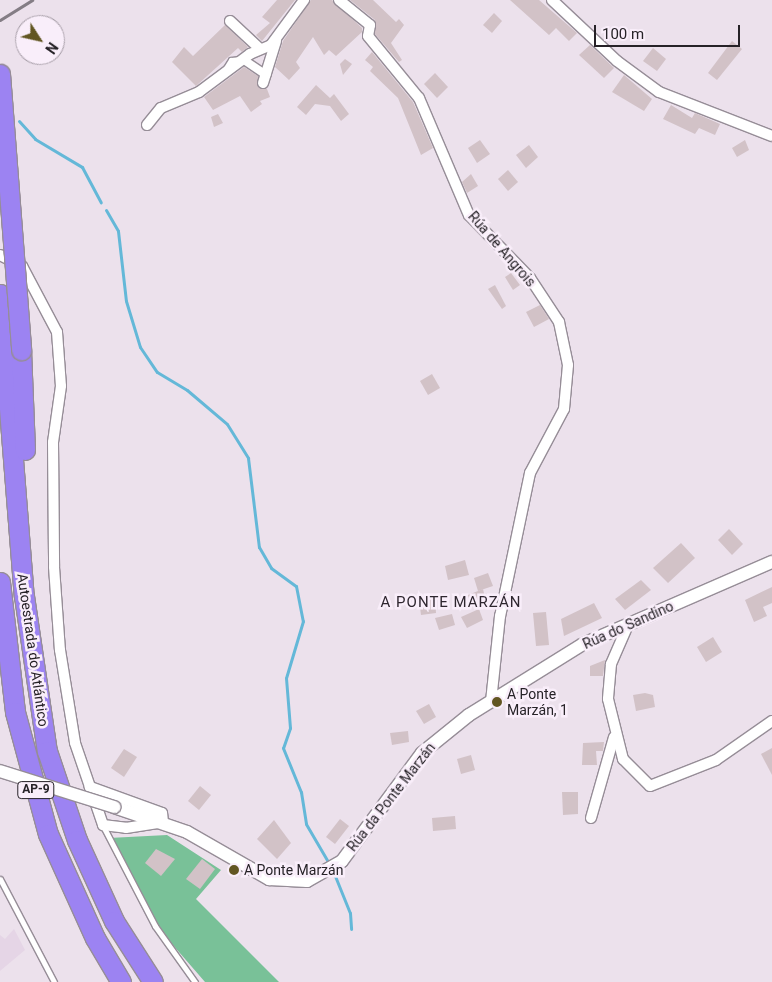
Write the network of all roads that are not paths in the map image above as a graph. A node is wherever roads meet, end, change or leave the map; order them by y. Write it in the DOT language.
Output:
graph roads {
  1 [pos="304,0"];
  2 [pos="339,0"];
  3 [pos="552,0"];
  4 [pos="230,20"];
  5 [pos="276,41"];
  6 [pos="260,49"];
  7 [pos="244,60"];
  8 [pos="0,74"];
  9 [pos="265,79"];
  10 [pos="148,125"];
  11 [pos="772,136"];
  12 [pos="0,255"];
  13 [pos="0,294"];
  14 [pos="13,350"];
  15 [pos="772,562"];
  16 [pos="0,582"];
  17 [pos="628,624"];
  18 [pos="491,701"];
  19 [pos="772,722"];
  20 [pos="614,737"];
  21 [pos="0,771"];
  22 [pos="90,787"];
  23 [pos="591,818"];
  24 [pos="163,822"];
  25 [pos="103,825"];
  26 [pos="0,879"];
  27 [pos="54,982"];
  28 [pos="121,982"];
  29 [pos="153,982"];
  30 [pos="195,982"];
  1 -- 5 [label="street"];
  2 -- 18 [label="street, Rúa de Angrois"];
  3 -- 11 [label="street"];
  4 -- 6 [label="street"];
  5 -- 6 [label="street"];
  5 -- 9 [label="street"];
  6 -- 7 [label="street"];
  7 -- 9 [label="street"];
  7 -- 10 [label="street"];
  8 -- 14 [label="highway, bridge"];
  12 -- 22 [label="street"];
  13 -- 14 [label="highway"];
  14 -- 29 [label="highway, Autoestrada do Atlántico / AP-9"];
  15 -- 17 [label="street, Rúa do Sandino"];
  16 -- 28 [label="highway, Autoestrada do Atlántico / AP-9"];
  17 -- 18 [label="street, Rúa do Sandino"];
  17 -- 20 [label="street"];
  18 -- 24 [label="street, Rúa da Ponte Marzán"];
  19 -- 20 [label="street"];
  20 -- 23 [label="street"];
  21 -- 24 [label="street, bridge"];
  22 -- 24 [label="street"];
  22 -- 25 [label="street"];
  24 -- 25 [label="street"];
  25 -- 30 [label="lane"];
  26 -- 27 [label="lane"];
}
